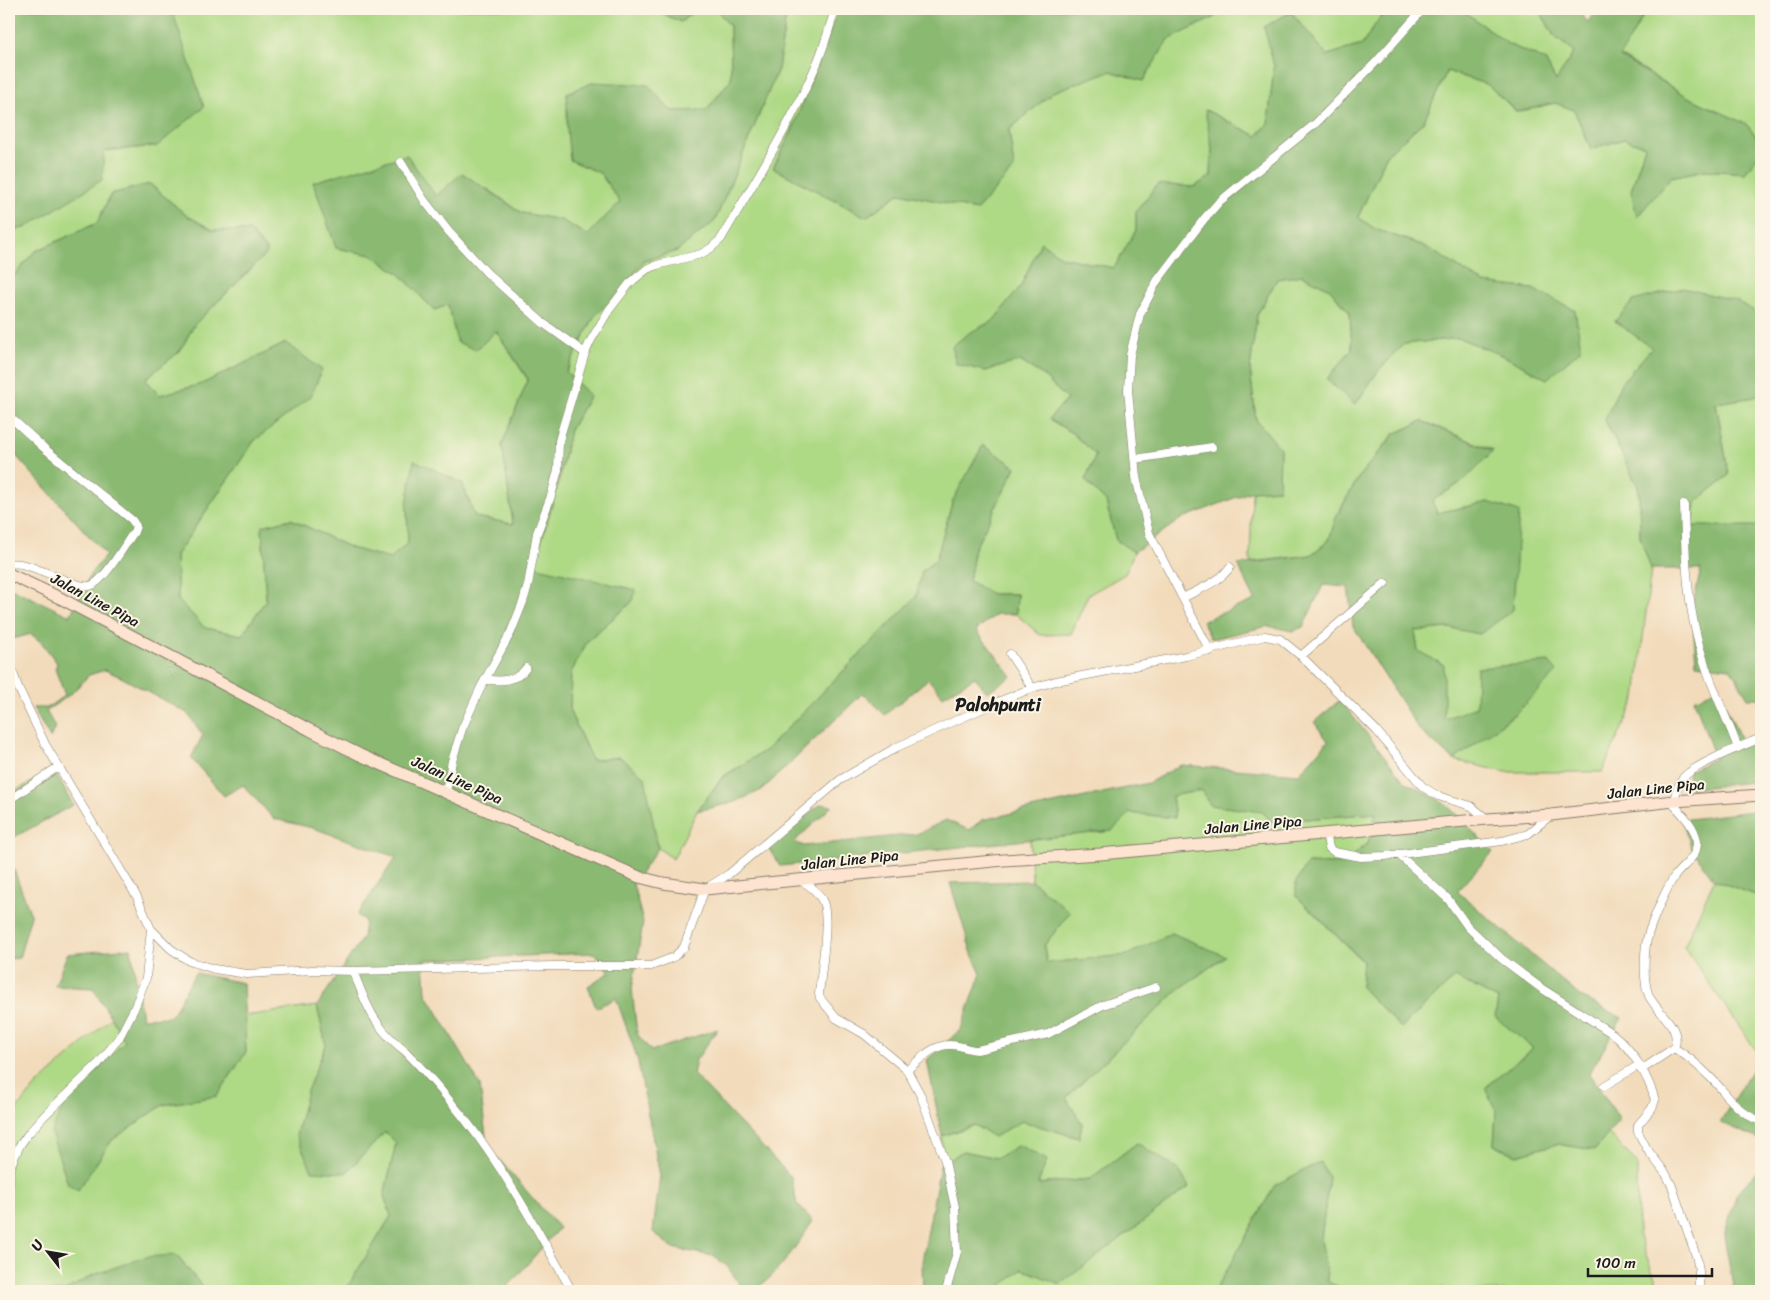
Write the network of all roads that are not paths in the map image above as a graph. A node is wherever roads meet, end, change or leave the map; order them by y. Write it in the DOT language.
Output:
graph roads {
  1 [pos="836,9"];
  2 [pos="1422,9"];
  3 [pos="401,162"];
  4 [pos="585,353"];
  5 [pos="9,416"];
  6 [pos="1212,447"];
  7 [pos="1135,459"];
  8 [pos="1684,504"];
  9 [pos="9,564"];
  10 [pos="1230,567"];
  11 [pos="9,574"];
  12 [pos="1384,584"];
  13 [pos="1183,598"];
  14 [pos="1210,651"];
  15 [pos="1010,654"];
  16 [pos="1301,656"];
  17 [pos="9,661"];
  18 [pos="526,668"];
  19 [pos="485,679"];
  20 [pos="1032,688"];
  21 [pos="1761,738"];
  22 [pos="1738,748"];
  23 [pos="58,767"];
  24 [pos="446,792"];
  25 [pos="1761,795"];
  26 [pos="9,800"];
  27 [pos="1673,801"];
  28 [pos="1551,815"];
  29 [pos="1487,819"];
  30 [pos="1326,833"];
  31 [pos="1398,854"];
  32 [pos="799,880"];
  33 [pos="705,889"];
  34 [pos="151,929"];
  35 [pos="353,971"];
  36 [pos="1156,988"];
  37 [pos="1674,1048"];
  38 [pos="1640,1068"];
  39 [pos="908,1070"];
  40 [pos="1604,1086"];
  41 [pos="1761,1122"];
  42 [pos="9,1169"];
  43 [pos="572,1291"];
  44 [pos="946,1291"];
  45 [pos="1699,1291"];
  1 -- 4 [label="street"];
  2 -- 7 [label="street"];
  3 -- 4 [label="street"];
  4 -- 19 [label="street"];
  5 -- 9 [label="street"];
  6 -- 7 [label="street"];
  7 -- 13 [label="street"];
  8 -- 22 [label="street"];
  10 -- 13 [label="street"];
  11 -- 24 [label="main road, Jalan Line Pipa"];
  12 -- 16 [label="street"];
  13 -- 14 [label="street"];
  14 -- 16 [label="street"];
  14 -- 20 [label="street"];
  15 -- 20 [label="street"];
  16 -- 29 [label="street"];
  17 -- 23 [label="street"];
  18 -- 19 [label="street"];
  19 -- 24 [label="street"];
  20 -- 33 [label="street"];
  21 -- 22 [label="street"];
  22 -- 27 [label="street"];
  23 -- 26 [label="street"];
  23 -- 34 [label="street"];
  24 -- 33 [label="main road, Jalan Line Pipa"];
  25 -- 27 [label="main road, Jalan Line Pipa"];
  27 -- 28 [label="main road, Jalan Line Pipa"];
  27 -- 37 [label="street"];
  28 -- 29 [label="main road, Jalan Line Pipa"];
  28 -- 31 [label="street"];
  29 -- 30 [label="main road, Jalan Line Pipa"];
  30 -- 31 [label="street"];
  30 -- 32 [label="main road, Jalan Line Pipa"];
  31 -- 38 [label="street"];
  32 -- 33 [label="main road, Jalan Line Pipa"];
  32 -- 39 [label="street"];
  33 -- 35 [label="street"];
  34 -- 35 [label="street"];
  34 -- 42 [label="street"];
  35 -- 43 [label="street"];
  36 -- 39 [label="street"];
  37 -- 38 [label="street"];
  37 -- 41 [label="street"];
  38 -- 40 [label="street"];
  38 -- 45 [label="street"];
  39 -- 44 [label="street"];
}
